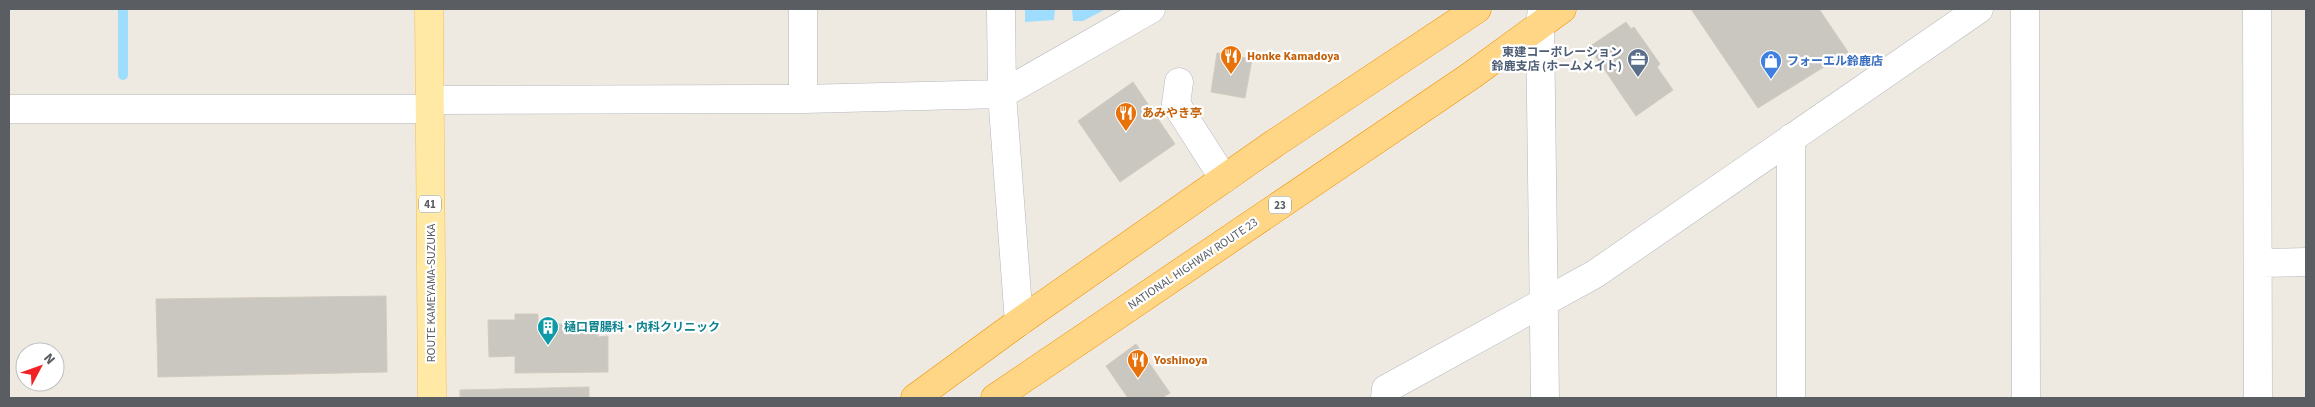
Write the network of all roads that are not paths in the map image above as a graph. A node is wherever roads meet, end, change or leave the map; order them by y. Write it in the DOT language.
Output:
graph roads {
  1 [pos="429,9"];
  2 [pos="803,9"];
  3 [pos="1001,9"];
  4 [pos="1151,9"];
  5 [pos="1477,9"];
  6 [pos="1562,9"];
  7 [pos="1979,9"];
  8 [pos="2025,9"];
  9 [pos="2257,9"];
  10 [pos="1541,17"];
  11 [pos="1179,82"];
  12 [pos="1002,94"];
  13 [pos="803,99"];
  14 [pos="429,104"];
  15 [pos="9,109"];
  16 [pos="1791,138"];
  17 [pos="1224,179"];
  18 [pos="2306,262"];
  19 [pos="2259,263"];
  20 [pos="1544,302"];
  21 [pos="1019,322"];
  22 [pos="432,398"];
  23 [pos="915,398"];
  24 [pos="996,398"];
  25 [pos="1386,398"];
  26 [pos="1545,398"];
  27 [pos="1792,398"];
  28 [pos="2026,398"];
  29 [pos="2258,398"];
  1 -- 14 [label="main road, ROUTE KAMEYAMA-SUZUKA / 41"];
  2 -- 13 [label="street"];
  3 -- 12 [label="street"];
  4 -- 12 [label="street"];
  5 -- 17 [label="highway"];
  6 -- 10 [label="highway, NATIONAL HIGHWAY ROUTE 23 / 23"];
  7 -- 16 [label="street"];
  8 -- 28 [label="street"];
  9 -- 19 [label="street"];
  10 -- 20 [label="street"];
  10 -- 24 [label="highway, NATIONAL HIGHWAY ROUTE 23 / 23"];
  11 -- 17 [label="street"];
  12 -- 13 [label="street"];
  12 -- 21 [label="street"];
  13 -- 14 [label="street"];
  14 -- 15 [label="street"];
  14 -- 22 [label="main road, ROUTE KAMEYAMA-SUZUKA / 41"];
  16 -- 20 [label="street"];
  16 -- 27 [label="street"];
  17 -- 21 [label="highway"];
  18 -- 19 [label="street"];
  19 -- 29 [label="street"];
  20 -- 25 [label="street"];
  20 -- 26 [label="street"];
  21 -- 23 [label="highway"];
}
